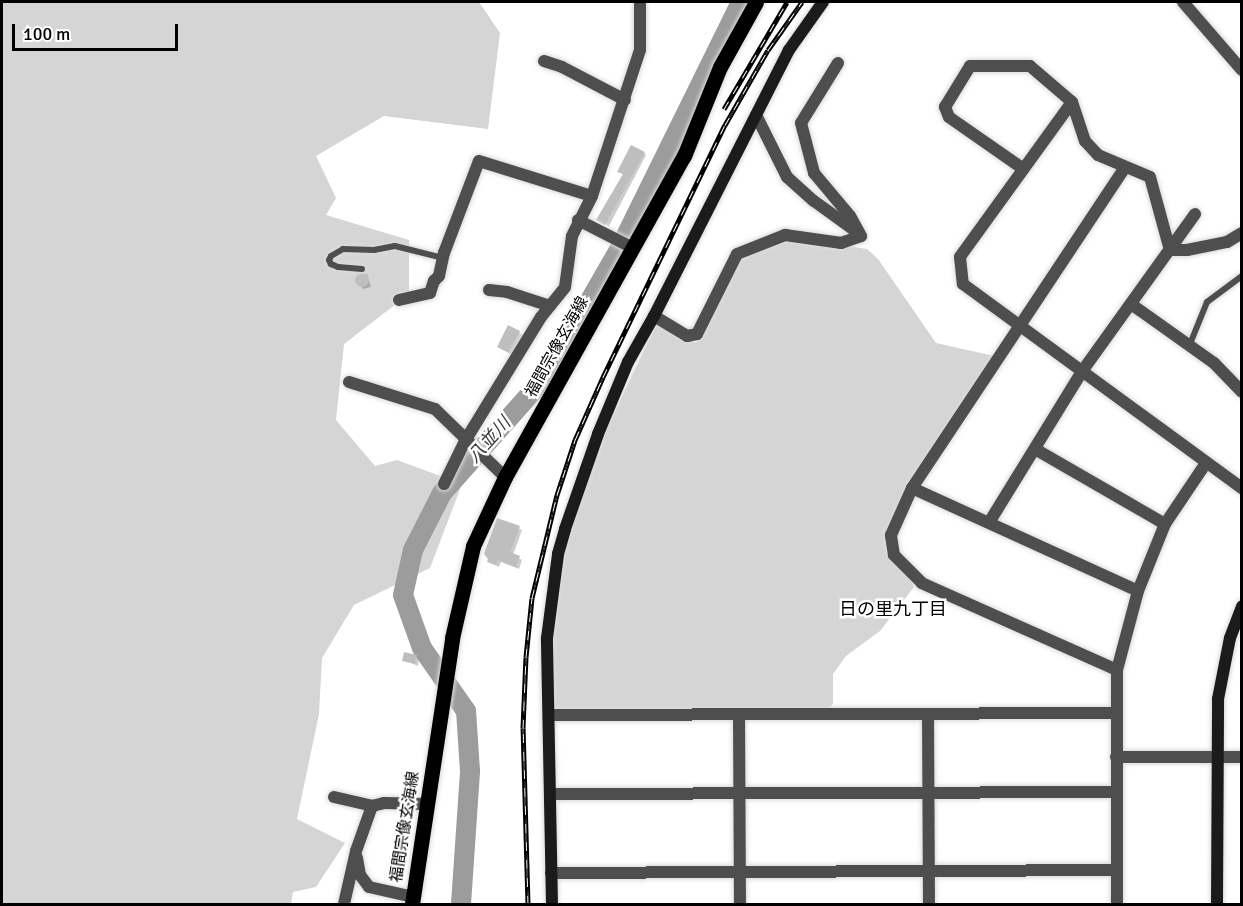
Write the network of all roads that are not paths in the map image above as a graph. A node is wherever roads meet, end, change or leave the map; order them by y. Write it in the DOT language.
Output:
graph roads {
  1 [pos="640,2"];
  2 [pos="756,2"];
  3 [pos="823,2"];
  4 [pos="1183,2"];
  5 [pos="544,61"];
  6 [pos="838,63"];
  7 [pos="1242,70"];
  8 [pos="625,100"];
  9 [pos="1072,102"];
  10 [pos="756,115"];
  11 [pos="1022,168"];
  12 [pos="1125,168"];
  13 [pos="592,196"];
  14 [pos="1198,209"];
  15 [pos="578,220"];
  16 [pos="1242,232"];
  17 [pos="861,236"];
  18 [pos="629,246"];
  19 [pos="1170,250"];
  20 [pos="443,258"];
  21 [pos="362,269"];
  22 [pos="1242,276"];
  23 [pos="489,290"];
  24 [pos="399,300"];
  25 [pos="1131,304"];
  26 [pos="550,306"];
  27 [pos="654,316"];
  28 [pos="1021,326"];
  29 [pos="1190,344"];
  30 [pos="1083,370"];
  31 [pos="349,382"];
  32 [pos="1242,392"];
  33 [pos="465,441"];
  34 [pos="1035,449"];
  35 [pos="1206,463"];
  36 [pos="505,477"];
  37 [pos="444,484"];
  38 [pos="912,488"];
  39 [pos="1242,488"];
  40 [pos="990,521"];
  41 [pos="1165,524"];
  42 [pos="1138,591"];
  43 [pos="1242,606"];
  44 [pos="1117,670"];
  45 [pos="1116,713"];
  46 [pos="739,714"];
  47 [pos="928,714"];
  48 [pos="550,715"];
  49 [pos="1116,758"];
  50 [pos="1216,758"];
  51 [pos="1242,758"];
  52 [pos="928,792"];
  53 [pos="1116,792"];
  54 [pos="550,794"];
  55 [pos="740,794"];
  56 [pos="334,797"];
  57 [pos="428,804"];
  58 [pos="372,806"];
  59 [pos="356,851"];
  60 [pos="1117,870"];
  61 [pos="929,871"];
  62 [pos="551,873"];
  63 [pos="740,873"];
  64 [pos="412,901"];
  65 [pos="344,904"];
  66 [pos="552,904"];
  67 [pos="740,904"];
  68 [pos="929,904"];
  69 [pos="1117,904"];
  70 [pos="1217,904"];
  1 -- 8 [label="street"];
  2 -- 18 [label="main road, 福間宗像玄海線"];
  3 -- 10 [label="street"];
  4 -- 7 [label="street"];
  5 -- 8 [label="street"];
  6 -- 17 [label="street"];
  8 -- 13 [label="street"];
  9 -- 11 [label="street"];
  9 -- 11 [label="street"];
  9 -- 12 [label="street"];
  10 -- 17 [label="street"];
  10 -- 27 [label="street"];
  11 -- 28 [label="street"];
  12 -- 19 [label="street"];
  12 -- 28 [label="street"];
  13 -- 15 [label="street"];
  13 -- 20 [label="street"];
  14 -- 19 [label="street"];
  15 -- 18 [label="street"];
  15 -- 26 [label="street"];
  16 -- 19 [label="street"];
  17 -- 27 [label="street"];
  18 -- 36 [label="main road, 福間宗像玄海線"];
  19 -- 25 [label="street"];
  20 -- 21 [label="lane"];
  20 -- 24 [label="street"];
  22 -- 29 [label="lane"];
  23 -- 26 [label="street"];
  25 -- 29 [label="street"];
  25 -- 30 [label="street"];
  26 -- 33 [label="street"];
  27 -- 48 [label="street"];
  28 -- 30 [label="street"];
  28 -- 38 [label="street"];
  29 -- 32 [label="street"];
  30 -- 34 [label="street"];
  30 -- 35 [label="street"];
  31 -- 33 [label="street"];
  33 -- 36 [label="street"];
  33 -- 37 [label="street"];
  34 -- 40 [label="street"];
  34 -- 41 [label="street"];
  35 -- 39 [label="street"];
  35 -- 41 [label="street"];
  36 -- 57 [label="main road, 福間宗像玄海線"];
  38 -- 40 [label="street"];
  38 -- 44 [label="street"];
  40 -- 42 [label="street"];
  41 -- 42 [label="street"];
  42 -- 44 [label="street"];
  43 -- 50 [label="street"];
  44 -- 45 [label="street"];
  45 -- 47 [label="street"];
  45 -- 49 [label="street"];
  46 -- 47 [label="street"];
  46 -- 48 [label="street"];
  46 -- 55 [label="street"];
  47 -- 52 [label="street"];
  48 -- 54 [label="street"];
  49 -- 50 [label="street"];
  49 -- 53 [label="street"];
  50 -- 51 [label="street"];
  50 -- 70 [label="street"];
  52 -- 53 [label="street"];
  52 -- 55 [label="street"];
  52 -- 61 [label="street"];
  53 -- 60 [label="street"];
  54 -- 55 [label="street"];
  54 -- 62 [label="street"];
  55 -- 63 [label="street"];
  56 -- 58 [label="street"];
  57 -- 58 [label="street"];
  57 -- 64 [label="main road, 福間宗像玄海線"];
  58 -- 59 [label="street"];
  59 -- 64 [label="street"];
  59 -- 65 [label="street"];
  60 -- 61 [label="street"];
  60 -- 69 [label="street"];
  61 -- 63 [label="street"];
  61 -- 68 [label="street"];
  62 -- 63 [label="street"];
  62 -- 66 [label="street"];
  63 -- 67 [label="street"];
}
